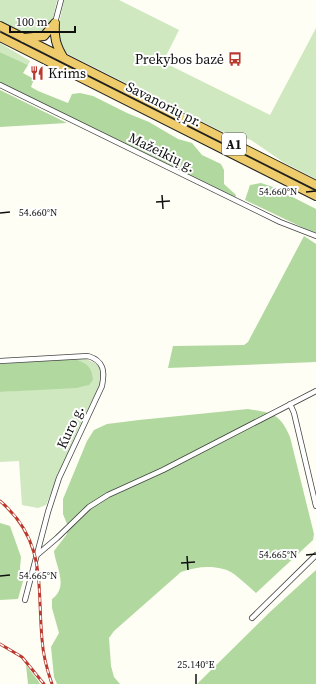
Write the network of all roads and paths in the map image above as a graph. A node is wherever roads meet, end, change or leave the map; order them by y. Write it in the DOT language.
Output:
graph roads {
  1 [pos="61,0"];
  2 [pos="56,24"];
  3 [pos="0,26"];
  4 [pos="0,37"];
  5 [pos="24,38"];
  6 [pos="64,58"];
  7 [pos="0,85"];
  8 [pos="316,185"];
  9 [pos="316,196"];
  10 [pos="316,236"];
  11 [pos="0,361"];
  12 [pos="316,391"];
  13 [pos="290,404"];
  14 [pos="316,506"];
  15 [pos="37,555"];
  16 [pos="316,555"];
  17 [pos="25,600"];
  18 [pos="252,618"];
  1 -- 2 [label="street"];
  2 -- 5 [label="highway"];
  2 -- 6 [label="highway"];
  3 -- 5 [label="highway, Savanorių pr. / A1"];
  4 -- 9 [label="highway, Savanorių pr. / A1"];
  5 -- 6 [label="highway, Savanorių pr. / A1"];
  6 -- 8 [label="highway, Savanorių pr. / A1"];
  7 -- 10 [label="street, Mažeikių g."];
  11 -- 15 [label="street, Kuro g."];
  12 -- 13 [label="street"];
  13 -- 14 [label="street"];
  13 -- 15 [label="street"];
  15 -- 17 [label="street, Kuro g."];
  16 -- 18 [label="street"];
}
